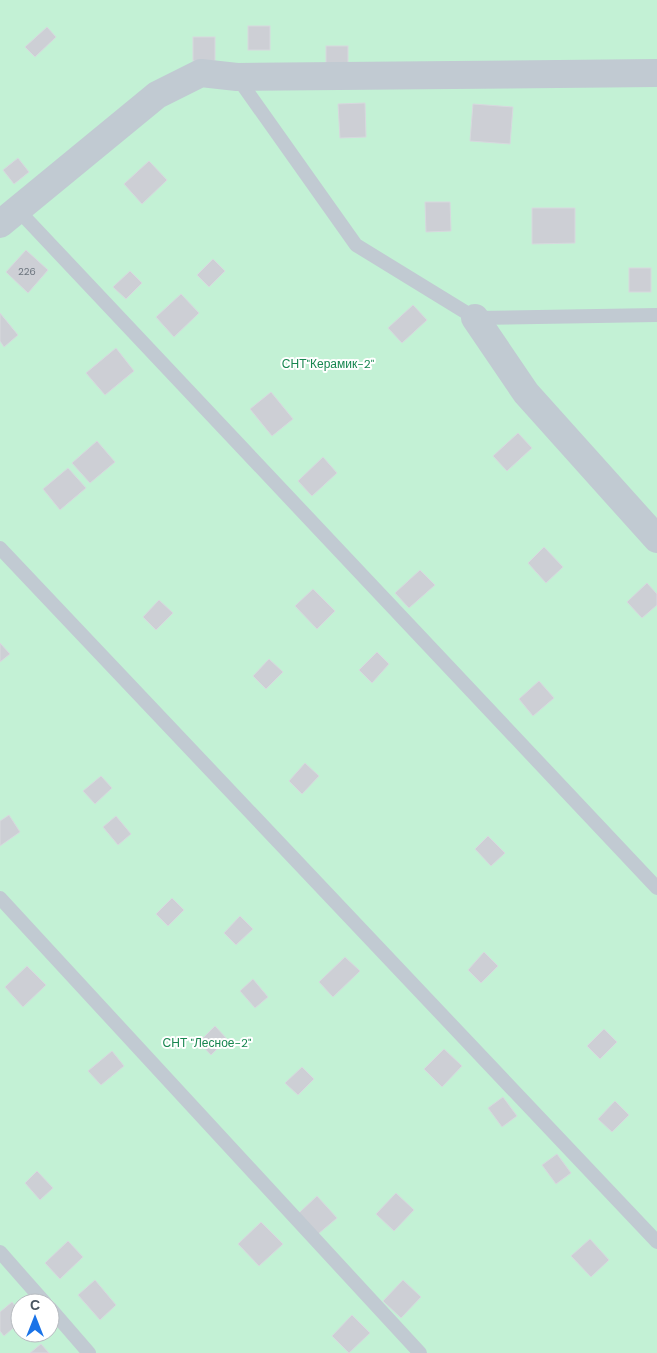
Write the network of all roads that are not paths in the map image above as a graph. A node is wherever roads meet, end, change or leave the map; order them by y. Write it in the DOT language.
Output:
graph roads {
  1 [pos="657,73"];
  2 [pos="237,77"];
  3 [pos="9,217"];
  4 [pos="657,315"];
  5 [pos="475,318"];
  6 [pos="657,539"];
  7 [pos="0,548"];
  8 [pos="657,888"];
  9 [pos="0,898"];
  10 [pos="657,1242"];
  11 [pos="0,1252"];
  12 [pos="37,1293"];
  13 [pos="60,1320"];
  14 [pos="89,1353"];
  15 [pos="420,1353"];
  1 -- 2 [label="street"];
  2 -- 3 [label="street"];
  2 -- 5 [label="lane"];
  3 -- 8 [label="lane"];
  4 -- 5 [label="lane"];
  5 -- 6 [label="street"];
  7 -- 10 [label="lane"];
  9 -- 15 [label="lane"];
  11 -- 12 [label="lane"];
  13 -- 14 [label="lane"];
}
